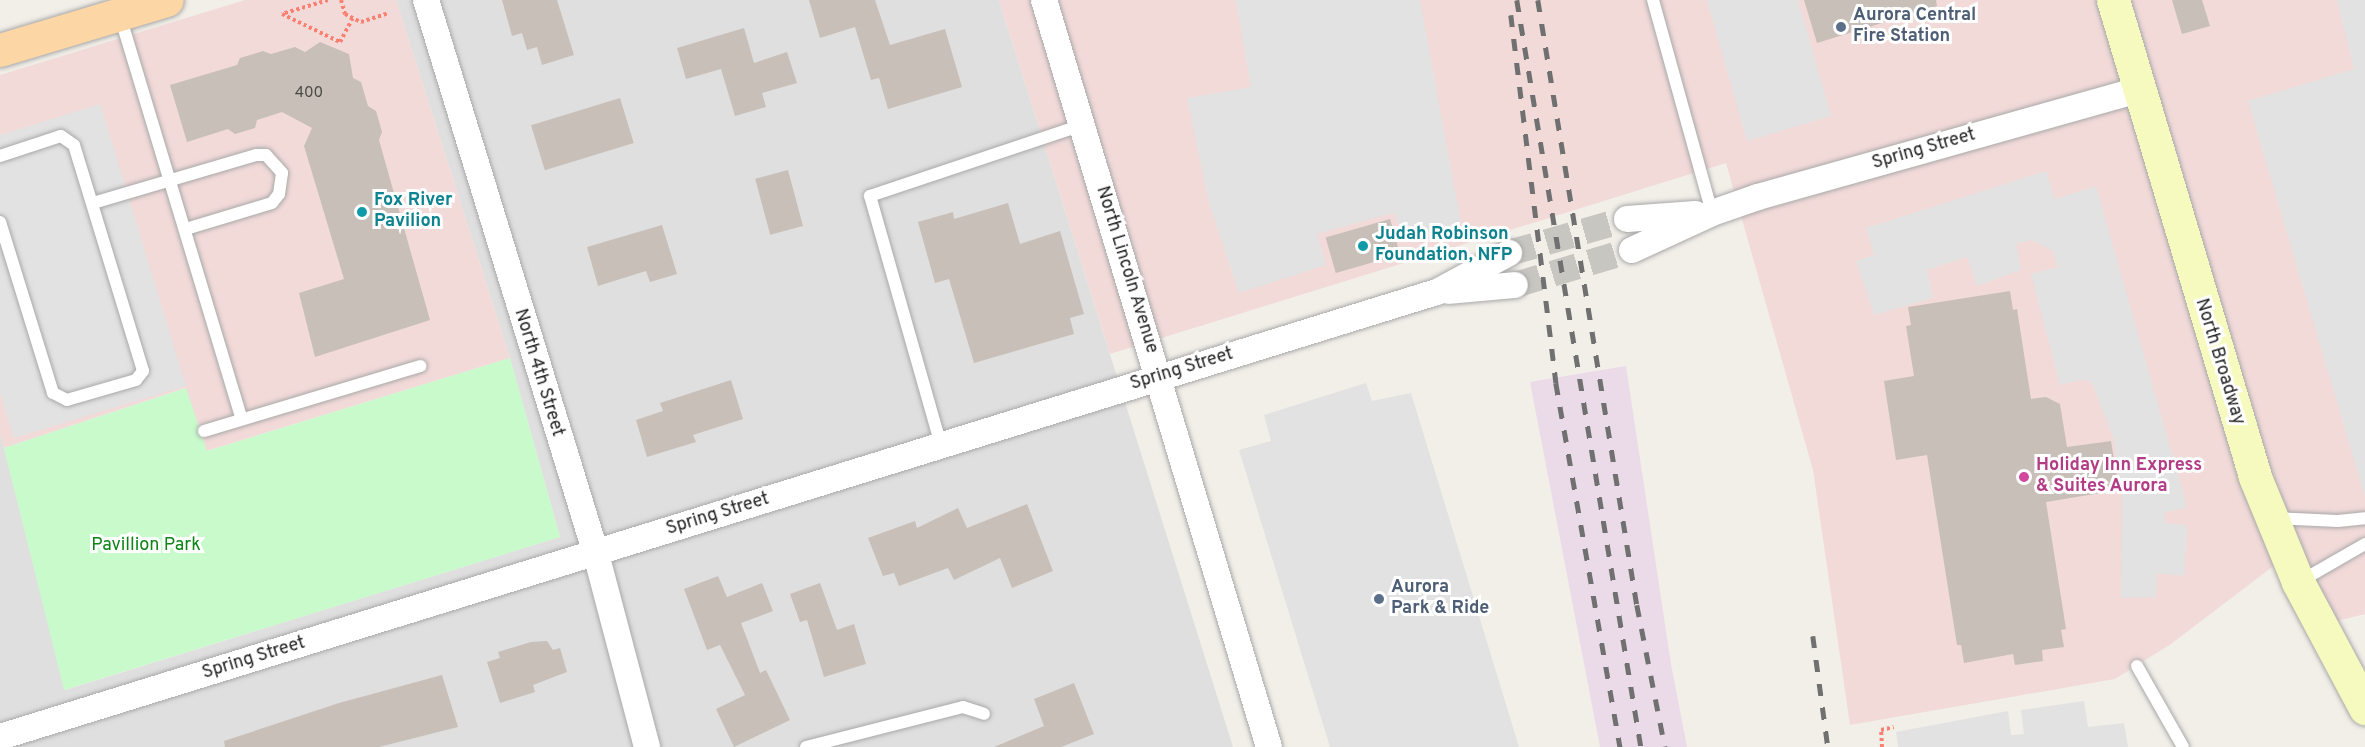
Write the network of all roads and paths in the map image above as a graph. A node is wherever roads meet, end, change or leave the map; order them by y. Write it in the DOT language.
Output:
graph roads {
  1 [pos="167,0"];
  2 [pos="328,0"];
  3 [pos="341,0"];
  4 [pos="426,0"];
  5 [pos="1044,0"];
  6 [pos="1653,0"];
  7 [pos="2113,0"];
  8 [pos="388,13"];
  9 [pos="120,14"];
  10 [pos="353,18"];
  11 [pos="0,50"];
  12 [pos="2138,90"];
  13 [pos="1082,125"];
  14 [pos="0,156"];
  15 [pos="170,180"];
  16 [pos="93,203"];
  17 [pos="1712,213"];
  18 [pos="1626,219"];
  19 [pos="0,222"];
  20 [pos="186,229"];
  21 [pos="1632,250"];
  22 [pos="1509,253"];
  23 [pos="1515,285"];
  24 [pos="1437,292"];
  25 [pos="420,366"];
  26 [pos="1159,377"];
  27 [pos="242,419"];
  28 [pos="204,431"];
  29 [pos="941,445"];
  30 [pos="2271,518"];
  31 [pos="2365,518"];
  32 [pos="2365,544"];
  33 [pos="596,554"];
  34 [pos="2298,582"];
  35 [pos="2136,666"];
  36 [pos="2365,708"];
  37 [pos="984,714"];
  38 [pos="1894,727"];
  39 [pos="0,737"];
  40 [pos="647,747"];
  41 [pos="806,747"];
  42 [pos="1269,747"];
  43 [pos="1882,747"];
  44 [pos="2183,747"];
  1 -- 9 [label="main road"];
  2 -- 10 [label="path"];
  3 -- 10 [label="path"];
  4 -- 33 [label="street, North 4th Street"];
  5 -- 13 [label="street, North Lincoln Avenue"];
  6 -- 17 [label="lane"];
  7 -- 12 [label="main road, North Broadway"];
  8 -- 10 [label="path"];
  9 -- 11 [label="main road"];
  9 -- 15 [label="lane"];
  12 -- 17 [label="street, Spring Street"];
  12 -- 30 [label="main road, North Broadway"];
  13 -- 26 [label="street, North Lincoln Avenue"];
  13 -- 29 [label="lane"];
  14 -- 16 [label="lane"];
  15 -- 16 [label="lane"];
  15 -- 20 [label="lane"];
  15 -- 20 [label="lane"];
  16 -- 19 [label="lane"];
  17 -- 18 [label="street, Spring Street"];
  17 -- 21 [label="street, Spring Street"];
  20 -- 27 [label="lane"];
  22 -- 24 [label="street, Spring Street"];
  23 -- 24 [label="street, Spring Street"];
  24 -- 26 [label="street, Spring Street"];
  25 -- 27 [label="lane"];
  26 -- 29 [label="street, Spring Street"];
  26 -- 42 [label="street, North Lincoln Avenue"];
  27 -- 28 [label="lane"];
  29 -- 33 [label="street, Spring Street"];
  30 -- 31 [label="lane"];
  30 -- 34 [label="main road, North Broadway"];
  32 -- 34 [label="lane"];
  33 -- 39 [label="street, Spring Street"];
  33 -- 40 [label="street, North 4th Street"];
  34 -- 36 [label="main road, North Broadway"];
  35 -- 44 [label="lane"];
  37 -- 41 [label="lane"];
  38 -- 43 [label="path"];
}
